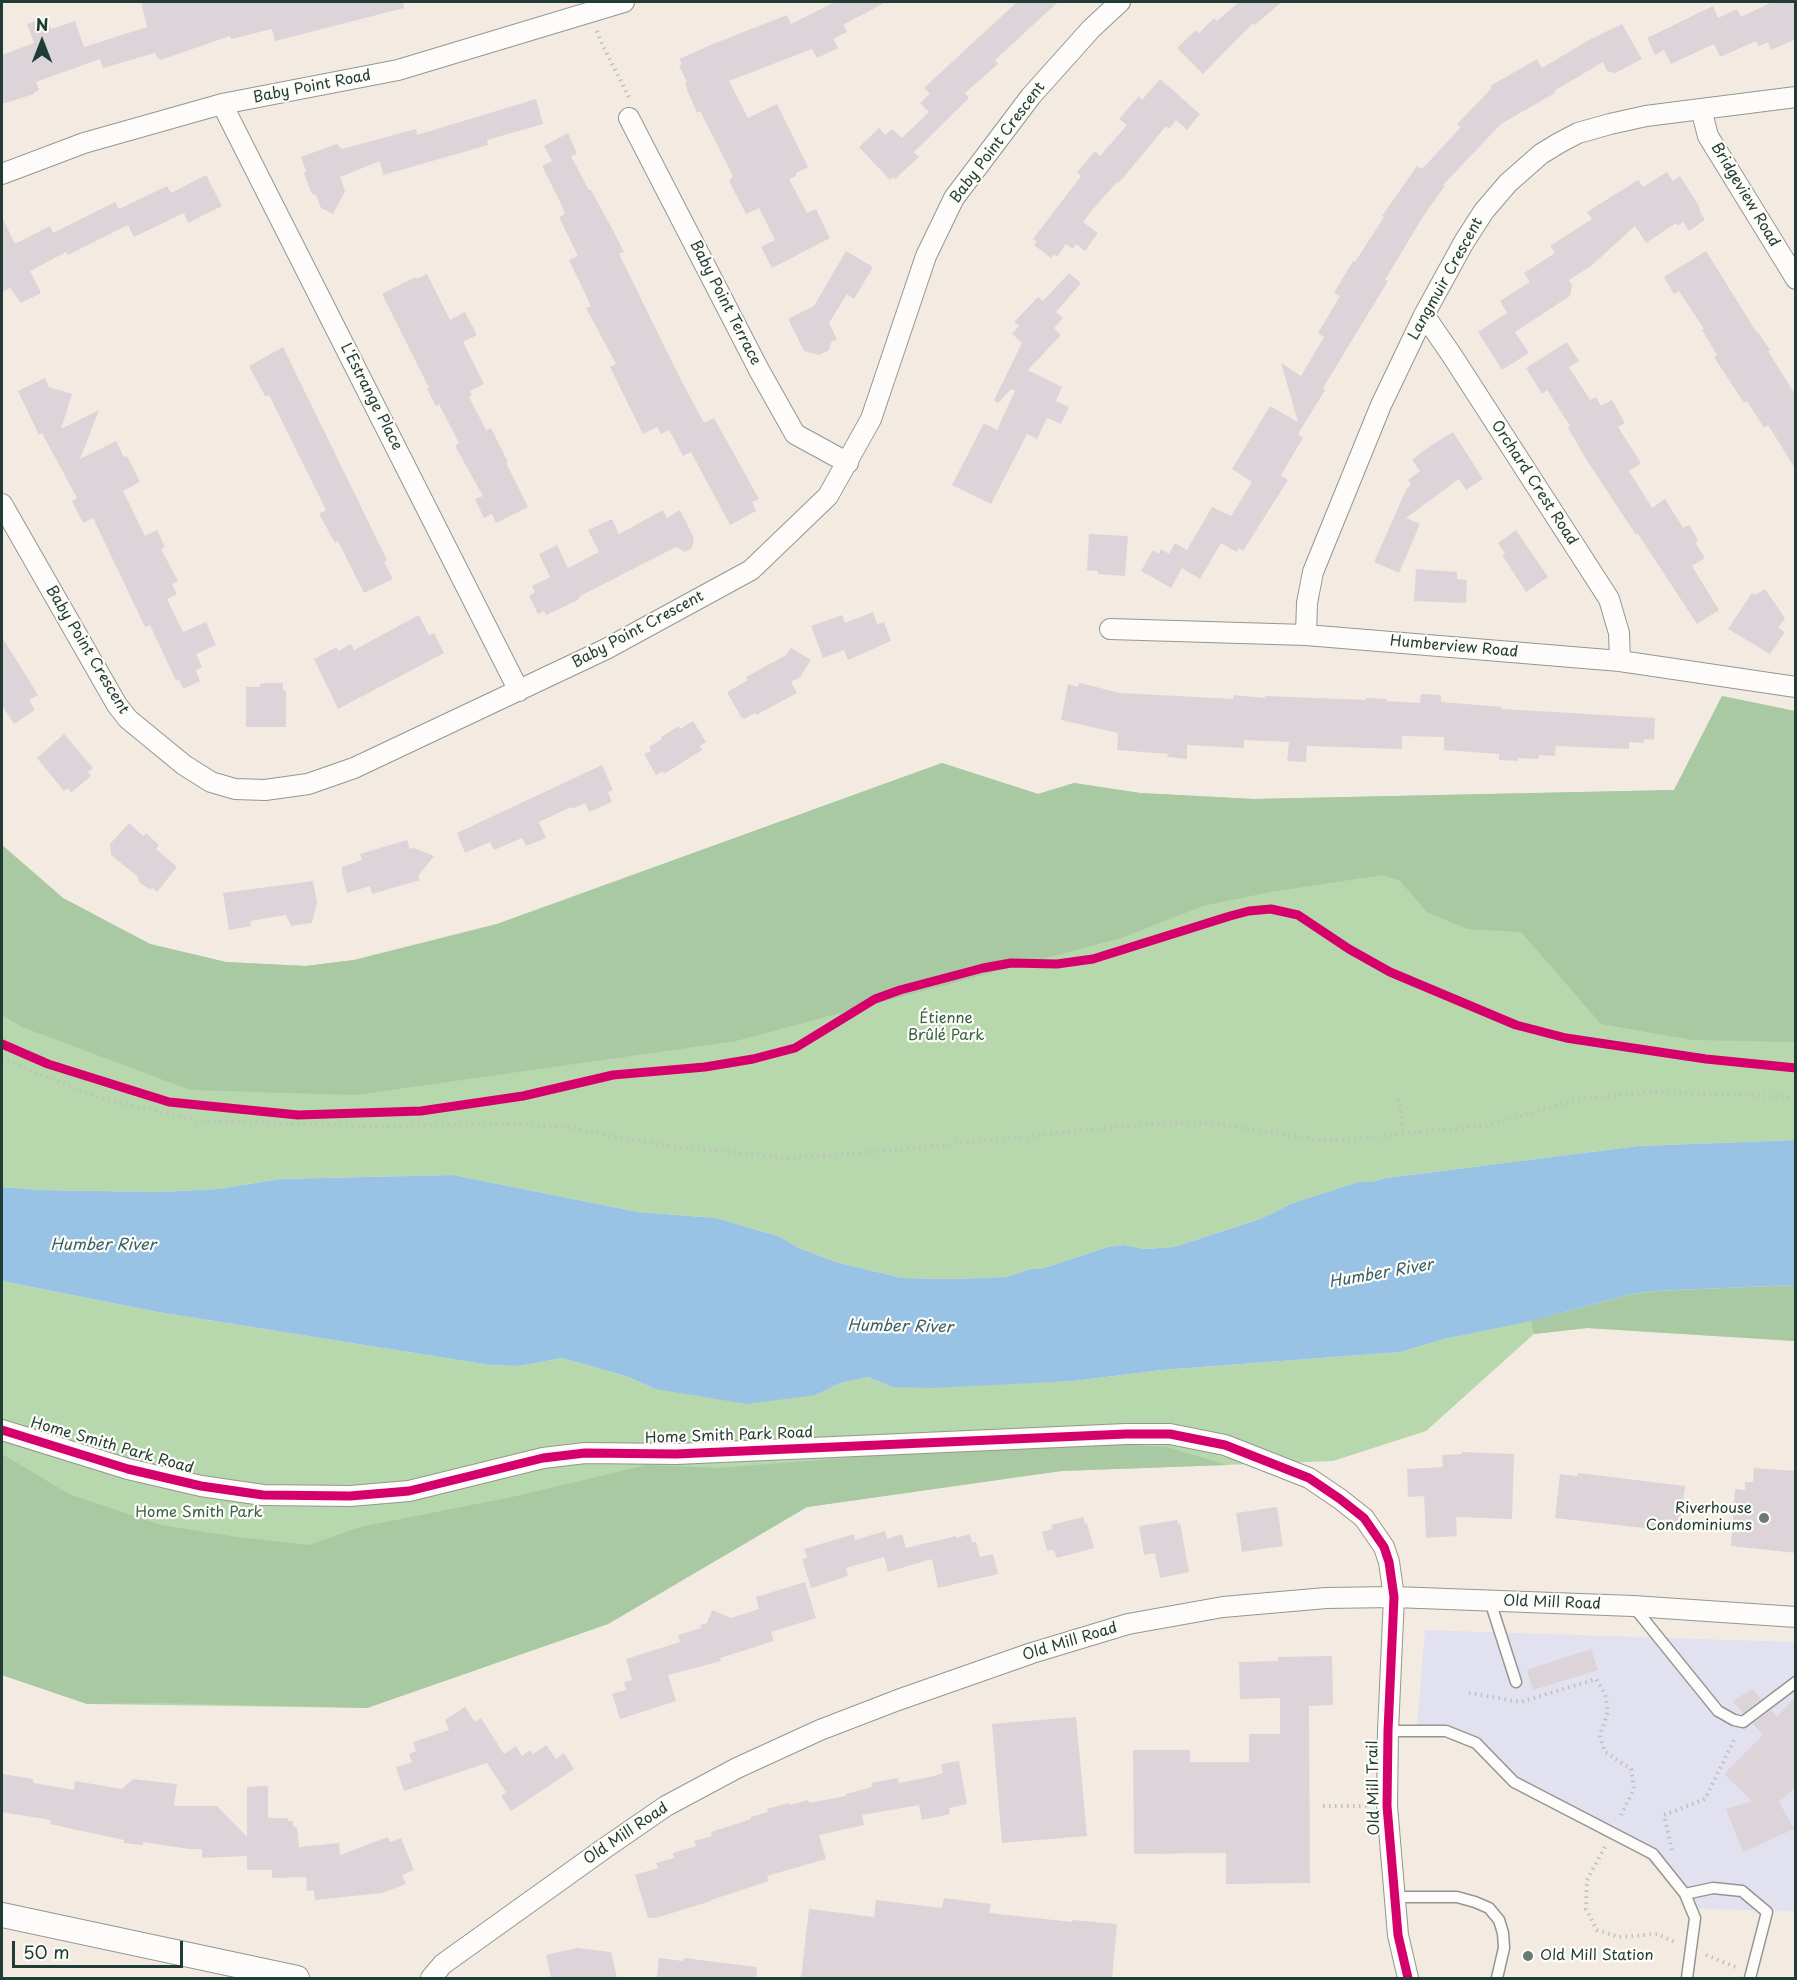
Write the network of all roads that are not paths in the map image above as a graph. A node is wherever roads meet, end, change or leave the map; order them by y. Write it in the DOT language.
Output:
graph roads {
  1 [pos="624,2"];
  2 [pos="1120,2"];
  3 [pos="1796,97"];
  4 [pos="222,104"];
  5 [pos="1701,109"];
  6 [pos="631,110"];
  7 [pos="2,174"];
  8 [pos="1796,279"];
  9 [pos="1424,315"];
  10 [pos="848,463"];
  11 [pos="2,504"];
  12 [pos="1110,629"];
  13 [pos="1305,635"];
  14 [pos="1620,661"];
  15 [pos="1796,687"];
  16 [pos="519,691"];
  17 [pos="2,1430"];
  18 [pos="1394,1596"];
  19 [pos="1490,1601"];
  20 [pos="1633,1606"];
  21 [pos="1796,1617"];
  22 [pos="1516,1682"];
  23 [pos="1796,1682"];
  24 [pos="1388,1731"];
  25 [pos="1684,1894"];
  26 [pos="1394,1897"];
  27 [pos="2,1915"];
  28 [pos="1751,1976"];
  29 [pos="297,1978"];
  30 [pos="431,1978"];
  31 [pos="1408,1978"];
  32 [pos="1497,1978"];
  33 [pos="1688,1978"];
  1 -- 4 [label="street, Baby Point Road"];
  2 -- 10 [label="street, Baby Point Crescent"];
  3 -- 5 [label="street, Langmuir Crescent"];
  4 -- 7 [label="street, Baby Point Road"];
  4 -- 16 [label="street, L'Estrange Place"];
  5 -- 8 [label="street, Bridgeview Road"];
  5 -- 9 [label="street, Langmuir Crescent"];
  6 -- 10 [label="street, Baby Point Terrace"];
  9 -- 13 [label="street, Langmuir Crescent"];
  9 -- 14 [label="street, Orchard Crest Road"];
  10 -- 16 [label="street, Baby Point Crescent"];
  11 -- 16 [label="street, Baby Point Crescent"];
  12 -- 13 [label="street, Humberview Road"];
  13 -- 14 [label="street, Humberview Road"];
  14 -- 15 [label="street, Humberview Road"];
  17 -- 18 [label="street, Home Smith Park Road"];
  18 -- 19 [label="street, Old Mill Road"];
  18 -- 24 [label="street, Old Mill Trail"];
  18 -- 30 [label="street, Old Mill Road"];
  19 -- 20 [label="street, Old Mill Road"];
  19 -- 22 [label="lane"];
  20 -- 21 [label="street, Old Mill Road"];
  20 -- 23 [label="lane"];
  24 -- 25 [label="lane"];
  24 -- 26 [label="street, Old Mill Trail"];
  25 -- 28 [label="lane"];
  25 -- 33 [label="lane"];
  26 -- 31 [label="street, Old Mill Trail"];
  26 -- 32 [label="lane"];
  27 -- 29 [label="street"];
}
